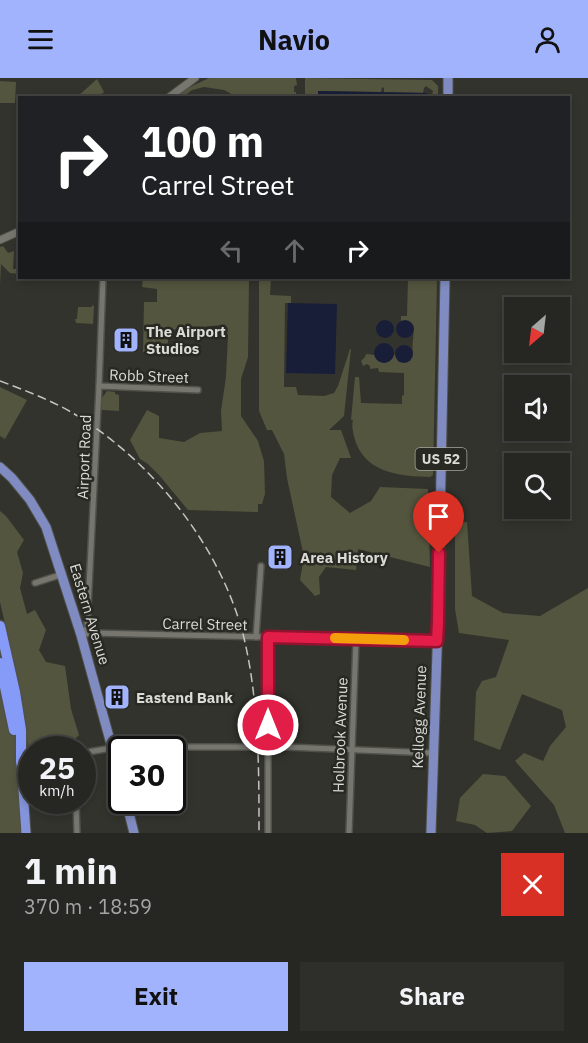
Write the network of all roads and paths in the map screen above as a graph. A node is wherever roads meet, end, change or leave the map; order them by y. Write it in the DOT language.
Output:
graph roads {
  1 [pos="195,78"];
  2 [pos="448,78"];
  3 [pos="171,96"];
  4 [pos="448,96"];
  5 [pos="18,232"];
  6 [pos="0,240"];
  7 [pos="103,279"];
  8 [pos="445,279"];
  9 [pos="99,386"];
  10 [pos="198,390"];
  11 [pos="0,468"];
  12 [pos="261,566"];
  13 [pos="63,574"];
  14 [pos="35,583"];
  15 [pos="0,626"];
  16 [pos="81,635"];
  17 [pos="256,637"];
  18 [pos="268,637"];
  19 [pos="356,639"];
  20 [pos="437,641"];
  21 [pos="0,663"];
  22 [pos="21,736"];
  23 [pos="109,736"];
  24 [pos="18,748"];
  25 [pos="186,748"];
  26 [pos="268,748"];
  27 [pos="351,750"];
  28 [pos="433,753"];
  29 [pos="25,814"];
  30 [pos="76,814"];
  31 [pos="129,814"];
  32 [pos="26,833"];
  33 [pos="77,833"];
  34 [pos="134,833"];
  35 [pos="268,833"];
  36 [pos="349,833"];
  37 [pos="431,833"];
  1 -- 3 [label="street"];
  2 -- 4 [label="main road"];
  5 -- 6 [label="street"];
  7 -- 9 [label="street, Airport Road"];
  8 -- 20 [label="main road, Kellogg Avenue / US 52"];
  9 -- 10 [label="street, Robb Street"];
  9 -- 16 [label="street, Airport Road"];
  11 -- 13 [label="main road, Eastern Avenue"];
  12 -- 17 [label="street"];
  13 -- 14 [label="street"];
  13 -- 16 [label="main road, Eastern Avenue"];
  15 -- 22 [label="highway"];
  16 -- 17 [label="street, Carrel Street"];
  16 -- 23 [label="main road, Eastern Avenue"];
  17 -- 18 [label="street, Carrel Street"];
  18 -- 19 [label="street, Carrel Street"];
  18 -- 26 [label="street"];
  19 -- 20 [label="street, Carrel Street"];
  19 -- 27 [label="street, Holbrook Avenue"];
  20 -- 28 [label="main road, Kellogg Avenue / US 52"];
  21 -- 24 [label="highway"];
  25 -- 26 [label="street"];
  26 -- 27 [label="street"];
  26 -- 35 [label="street"];
  27 -- 28 [label="street"];
  27 -- 36 [label="street, Holbrook Avenue"];
  28 -- 37 [label="main road, Kellogg Avenue / US 52"];
  29 -- 32 [label="highway"];
  30 -- 33 [label="street"];
  31 -- 34 [label="main road"];
}
